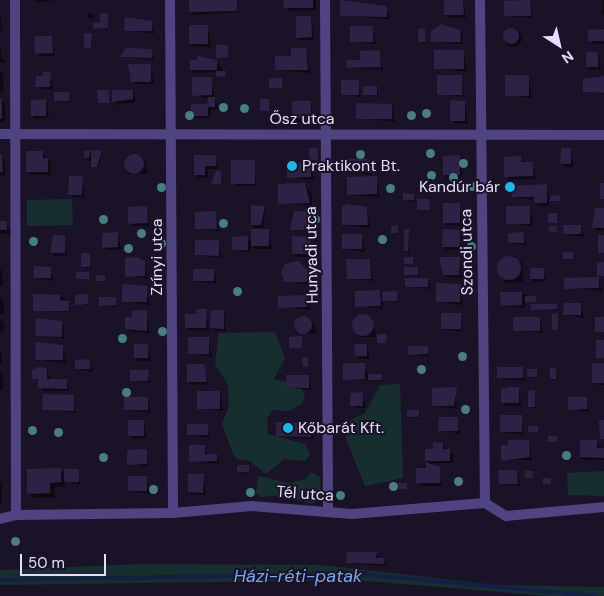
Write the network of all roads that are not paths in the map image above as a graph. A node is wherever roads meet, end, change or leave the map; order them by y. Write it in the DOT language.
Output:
graph roads {
  1 [pos="15,0"];
  2 [pos="170,0"];
  3 [pos="325,0"];
  4 [pos="480,0"];
  5 [pos="0,134"];
  6 [pos="15,134"];
  7 [pos="326,134"];
  8 [pos="481,134"];
  9 [pos="171,135"];
  10 [pos="604,135"];
  11 [pos="485,503"];
  12 [pos="604,507"];
  13 [pos="328,509"];
  14 [pos="173,513"];
  15 [pos="16,515"];
  16 [pos="0,519"];
  1 -- 6 [label="street"];
  2 -- 9 [label="street, Zrínyi utca"];
  3 -- 7 [label="street, Hunyadi utca"];
  4 -- 8 [label="street, Szondi utca"];
  5 -- 6 [label="street, Ősz utca"];
  6 -- 9 [label="street, Ősz utca"];
  6 -- 15 [label="street"];
  7 -- 8 [label="street, Ősz utca"];
  7 -- 9 [label="street, Ősz utca"];
  7 -- 13 [label="street, Hunyadi utca"];
  8 -- 10 [label="street, Ősz utca"];
  8 -- 11 [label="street, Szondi utca"];
  9 -- 14 [label="street, Zrínyi utca"];
  11 -- 12 [label="street"];
  11 -- 13 [label="street, Tél utca"];
  13 -- 14 [label="street, Tél utca"];
  14 -- 15 [label="street, Tél utca"];
  15 -- 16 [label="street, Tél utca"];
}
